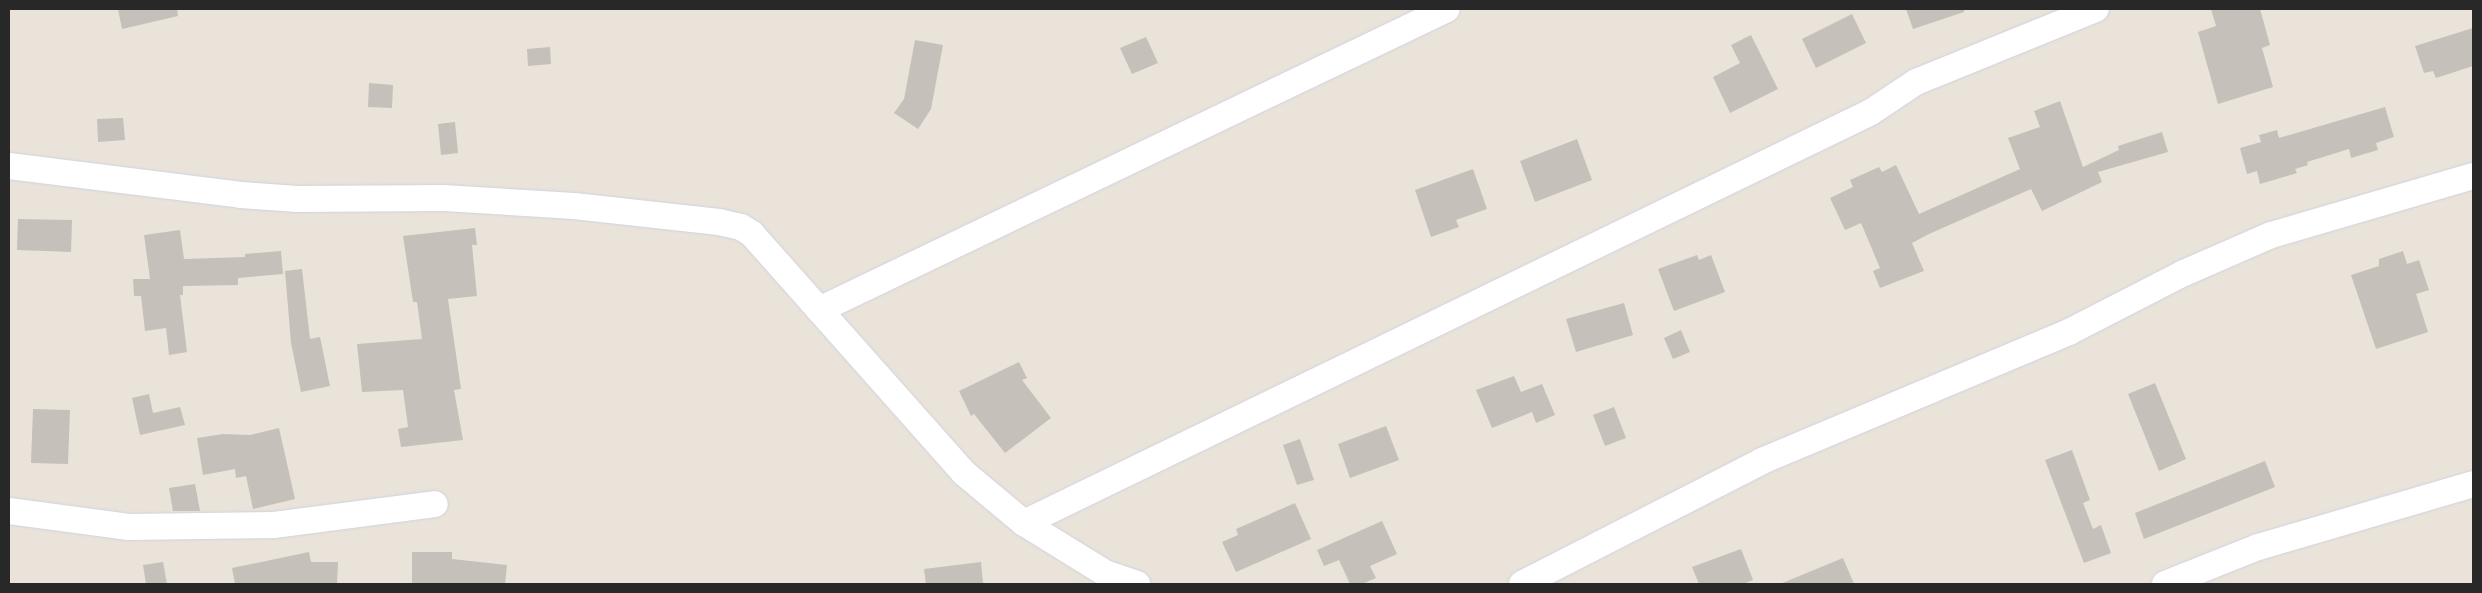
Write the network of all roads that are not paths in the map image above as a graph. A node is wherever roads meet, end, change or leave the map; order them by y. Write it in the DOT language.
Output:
graph roads {
  1 [pos="1447,9"];
  2 [pos="2096,9"];
  3 [pos="9,166"];
  4 [pos="2473,176"];
  5 [pos="819,310"];
  6 [pos="2473,484"];
  7 [pos="435,504"];
  8 [pos="9,511"];
  9 [pos="1024,523"];
  10 [pos="1137,584"];
  11 [pos="1522,584"];
  12 [pos="2165,584"];
  1 -- 5 [label="street"];
  2 -- 9 [label="street"];
  3 -- 5 [label="street"];
  4 -- 11 [label="street"];
  5 -- 9 [label="street"];
  6 -- 12 [label="street"];
  7 -- 8 [label="street"];
  9 -- 10 [label="street"];
}
